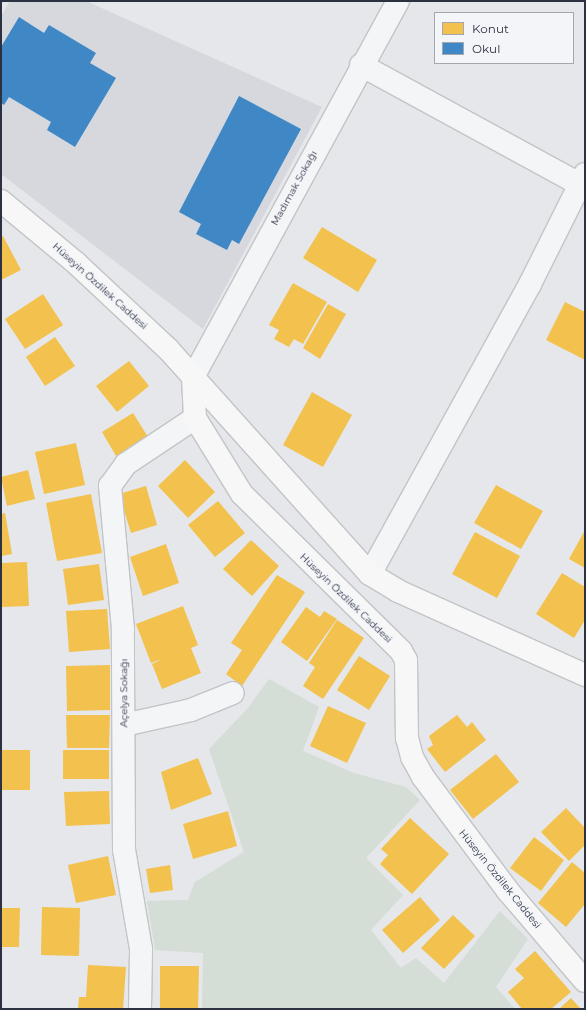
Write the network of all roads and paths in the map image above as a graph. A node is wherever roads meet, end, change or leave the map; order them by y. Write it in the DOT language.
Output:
graph roads {
  1 [pos="398,1"];
  2 [pos="361,65"];
  3 [pos="582,179"];
  4 [pos="1,201"];
  5 [pos="194,377"];
  6 [pos="195,418"];
  7 [pos="370,574"];
  8 [pos="584,672"];
  9 [pos="233,693"];
  10 [pos="124,725"];
  11 [pos="585,981"];
  12 [pos="140,1009"];
  1 -- 2 [label="street, Madımak Sokağı"];
  2 -- 3 [label="street"];
  2 -- 5 [label="street, Madımak Sokağı"];
  3 -- 7 [label="street"];
  4 -- 5 [label="street, Hüseyin Özdilek Caddesi"];
  5 -- 6 [label="street, Hüseyin Özdilek Caddesi"];
  5 -- 7 [label="street, Hüseyin Özdilek Caddesi"];
  6 -- 10 [label="street, Açelya Sokağı"];
  6 -- 11 [label="street, Hüseyin Özdilek Caddesi"];
  7 -- 8 [label="street, Hüseyin Özdilek Caddesi"];
  9 -- 10 [label="street"];
  10 -- 12 [label="street, Açelya Sokağı"];
}
